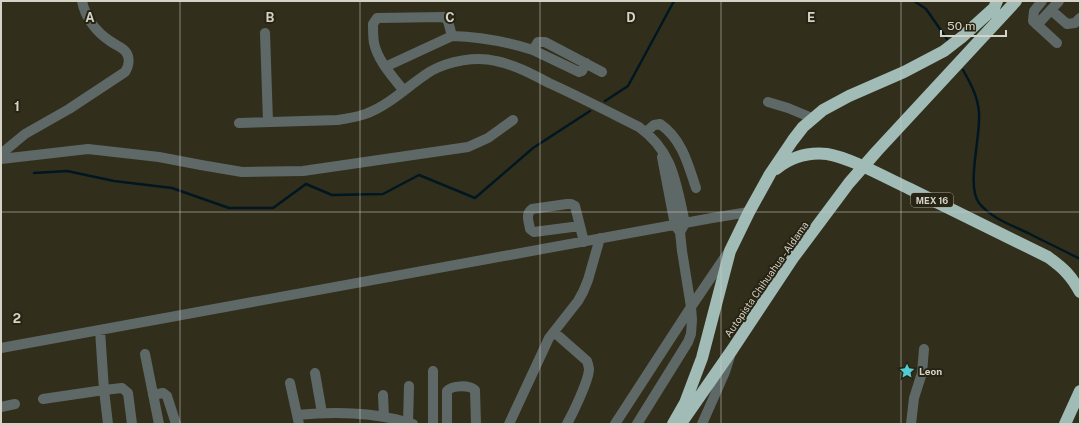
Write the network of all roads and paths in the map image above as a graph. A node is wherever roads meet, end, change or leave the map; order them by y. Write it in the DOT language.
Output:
graph roads {
  1 [pos="82,1"];
  2 [pos="997,1"];
  3 [pos="1016,1"];
  4 [pos="1042,1"];
  5 [pos="1059,1"];
  6 [pos="1051,10"];
  7 [pos="1080,18"];
  8 [pos="1037,25"];
  9 [pos="265,33"];
  10 [pos="452,36"];
  11 [pos="1057,43"];
  12 [pos="385,67"];
  13 [pos="602,72"];
  14 [pos="404,91"];
  15 [pos="768,102"];
  16 [pos="812,118"];
  17 [pos="513,120"];
  18 [pos="268,122"];
  19 [pos="239,123"];
  20 [pos="646,132"];
  21 [pos="1,154"];
  22 [pos="1,159"];
  23 [pos="770,174"];
  24 [pos="696,188"];
  25 [pos="749,212"];
  26 [pos="580,226"];
  27 [pos="680,227"];
  28 [pos="600,238"];
  29 [pos="584,242"];
  30 [pos="730,251"];
  31 [pos="1080,292"];
  32 [pos="691,307"];
  33 [pos="100,330"];
  34 [pos="554,332"];
  35 [pos="1,348"];
  36 [pos="924,349"];
  37 [pos="732,350"];
  38 [pos="145,354"];
  39 [pos="433,371"];
  40 [pos="315,374"];
  41 [pos="290,383"];
  42 [pos="408,386"];
  43 [pos="104,390"];
  44 [pos="1080,391"];
  45 [pos="153,394"];
  46 [pos="383,396"];
  47 [pos="43,399"];
  48 [pos="15,404"];
  49 [pos="1,407"];
  50 [pos="322,413"];
  51 [pos="384,418"];
  52 [pos="298,420"];
  53 [pos="411,423"];
  54 [pos="108,424"];
  55 [pos="132,424"];
  56 [pos="158,424"];
  57 [pos="176,424"];
  58 [pos="433,424"];
  59 [pos="447,424"];
  60 [pos="476,424"];
  61 [pos="509,424"];
  62 [pos="566,424"];
  63 [pos="615,424"];
  64 [pos="637,424"];
  65 [pos="673,424"];
  66 [pos="680,424"];
  67 [pos="702,424"];
  68 [pos="911,424"];
  69 [pos="1065,424"];
  1 -- 21 [label="street"];
  2 -- 16 [label="highway"];
  3 -- 37 [label="highway, Autopista Chihuahua - Aldama"];
  4 -- 8 [label="street"];
  5 -- 6 [label="street"];
  6 -- 7 [label="street"];
  6 -- 8 [label="street"];
  8 -- 11 [label="street"];
  9 -- 18 [label="street"];
  10 -- 12 [label="street"];
  10 -- 12 [label="street"];
  10 -- 13 [label="street"];
  12 -- 14 [label="street"];
  14 -- 18 [label="street"];
  14 -- 20 [label="street"];
  15 -- 16 [label="street"];
  16 -- 23 [label="highway"];
  17 -- 22 [label="street"];
  18 -- 19 [label="street"];
  20 -- 24 [label="street"];
  20 -- 27 [label="street"];
  23 -- 25 [label="highway"];
  23 -- 31 [label="highway, MEX 16"];
  25 -- 27 [label="street"];
  25 -- 30 [label="highway"];
  26 -- 26 [label="street"];
  26 -- 29 [label="street"];
  27 -- 28 [label="street"];
  27 -- 32 [label="street"];
  28 -- 29 [label="street"];
  28 -- 34 [label="street"];
  29 -- 33 [label="street"];
  30 -- 32 [label="street"];
  30 -- 65 [label="highway"];
  32 -- 63 [label="street"];
  32 -- 64 [label="street"];
  33 -- 35 [label="street"];
  33 -- 43 [label="street"];
  34 -- 61 [label="street"];
  34 -- 62 [label="street"];
  36 -- 68 [label="street"];
  37 -- 66 [label="highway, Autopista Chihuahua - Aldama"];
  37 -- 67 [label="street"];
  38 -- 45 [label="street"];
  39 -- 58 [label="street"];
  40 -- 50 [label="street"];
  41 -- 52 [label="street"];
  42 -- 53 [label="street"];
  43 -- 47 [label="street"];
  43 -- 54 [label="street"];
  43 -- 55 [label="street"];
  44 -- 69 [label="highway"];
  45 -- 56 [label="street"];
  45 -- 57 [label="street"];
  46 -- 51 [label="street"];
  48 -- 49 [label="street"];
  50 -- 51 [label="street"];
  50 -- 52 [label="street"];
  51 -- 53 [label="street"];
  59 -- 60 [label="street"];
}
